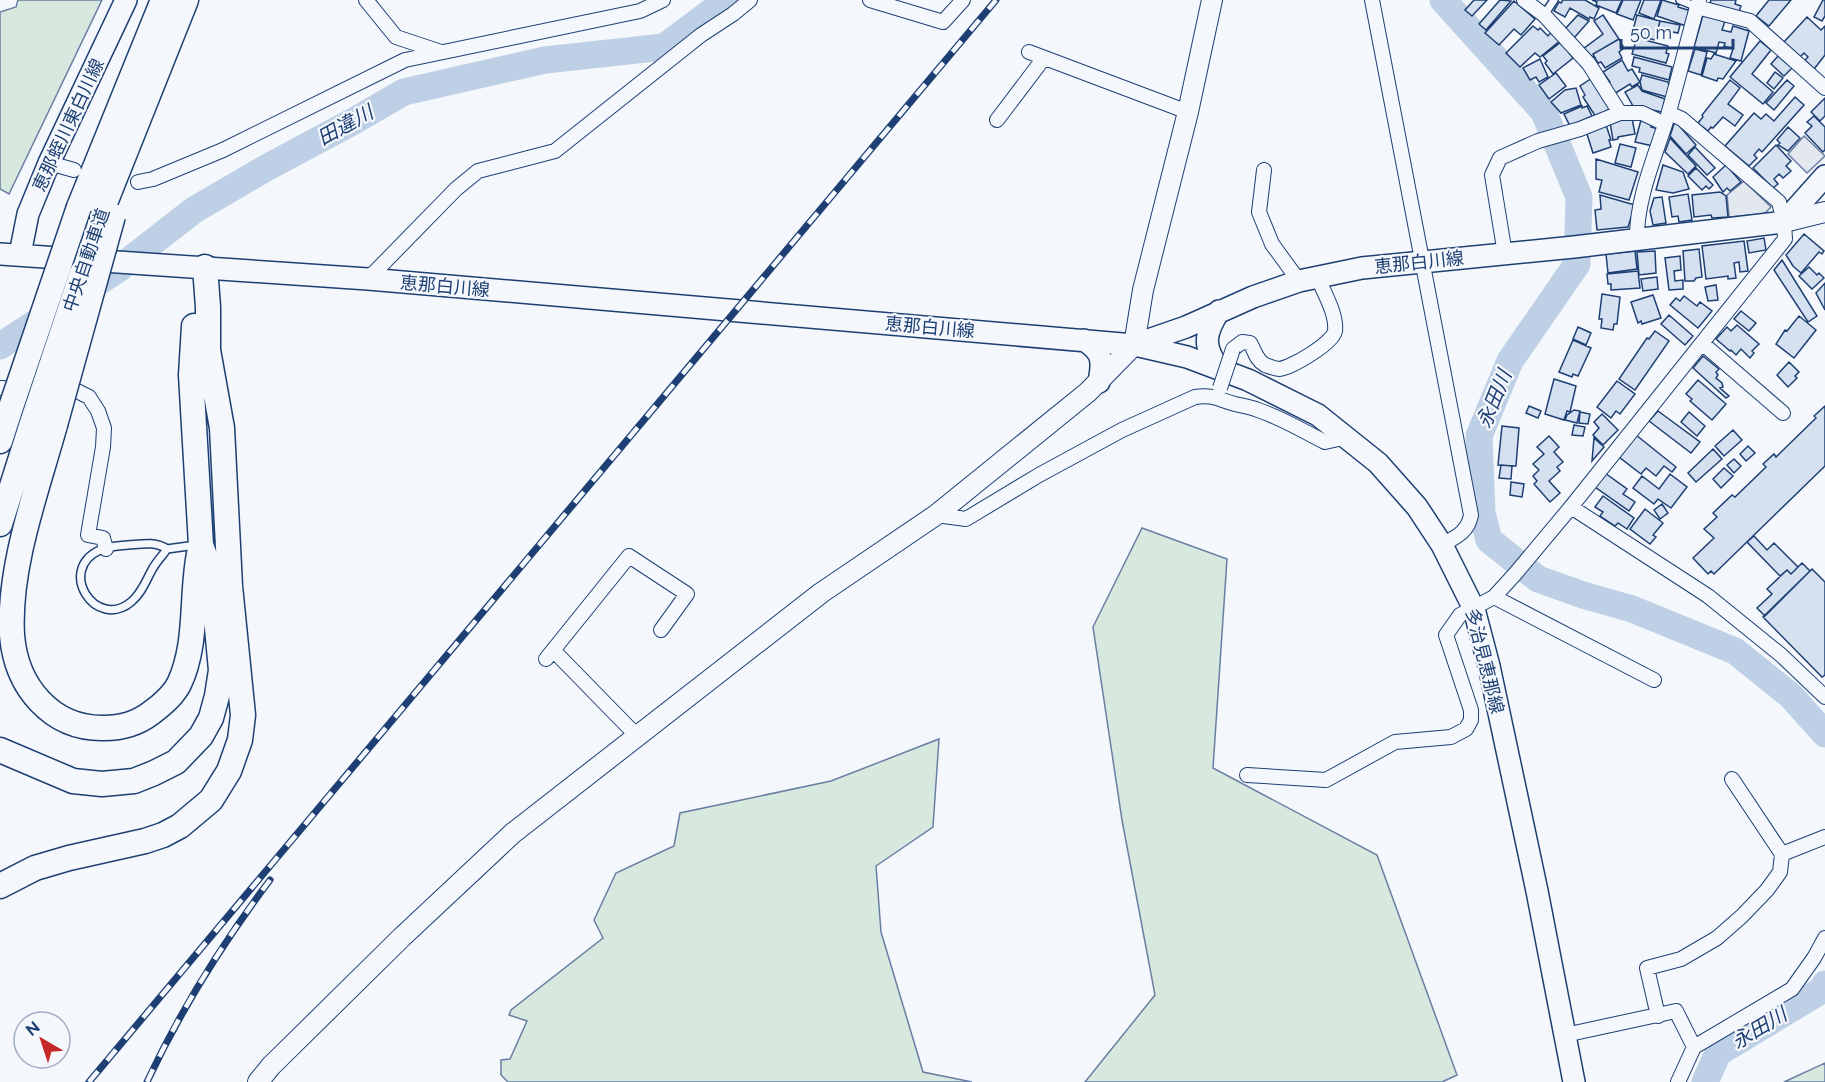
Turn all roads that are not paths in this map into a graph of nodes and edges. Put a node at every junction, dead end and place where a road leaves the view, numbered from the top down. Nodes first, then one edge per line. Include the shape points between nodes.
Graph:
1 (126, 0) edge
2 (163, 0) edge
3 (186, 0) edge
4 (366, 0) edge
5 (663, 0) edge
6 (750, 0) edge
7 (870, 0) edge
8 (963, 0) edge
9 (1212, 0) edge
10 (1372, 0) edge
11 (1524, 0) edge
12 (1554, 0) edge
13 (1680, 0) edge
14 (1698, 3) edge
15 (643, 5) edge
16 (1544, 15) junction
17 (443, 52) junction
18 (1029, 52) dead end
19 (1044, 58) junction
20 (1825, 88) edge
21 (1188, 112) junction
22 (1620, 113) junction
23 (1667, 118) junction
24 (998, 120) dead end
25 (49, 163) junction
26 (74, 170) dead end
27 (1264, 170) dead end
28 (1825, 176) edge
29 (138, 182) dead end
30 (98, 212) junction
31 (1825, 212) edge
32 (1784, 222) junction
33 (1638, 240) junction
34 (10, 254) edge
35 (1505, 254) junction
36 (1423, 262) junction
37 (205, 267) junction
38 (368, 279) junction
39 (1308, 280) junction
40 (1219, 312) junction
41 (1084, 340) junction
42 (1702, 343) junction
43 (1134, 345) junction
44 (1099, 382) junction
45 (1219, 385) junction
46 (0, 388) edge
47 (1783, 413) dead end
48 (44, 423) junction
49 (0, 441) edge
50 (1571, 507) junction
51 (936, 515) junction
52 (0, 524) edge
53 (201, 545) junction
54 (1442, 545) junction
55 (106, 549) junction
56 (167, 549) junction
57 (1494, 597) junction
58 (1474, 609) junction
59 (661, 630) dead end
60 (1654, 680) dead end
61 (240, 691) junction
62 (1825, 697) edge
63 (637, 736) junction
64 (0, 750) edge
65 (0, 767) edge
66 (1247, 775) dead end
67 (1732, 779) dead end
68 (1825, 837) edge
69 (1782, 854) junction
70 (0, 886) edge
71 (1825, 938) edge
72 (1658, 1016) junction
73 (1565, 1035) junction
74 (1694, 1047) junction
75 (258, 1082) edge
76 (1574, 1082) edge
77 (1678, 1082) edge

1 - 25 main road, 恵那蛭川東白川線
2 - 30 highway, 中央自動車道
3 - 30 highway
4 - 17 street via 396,37
5 - 15 street
6 - 38 street via 555,151 478,171
7 - 8 street via 943,22
9 - 21 street
10 - 36 street
11 - 16 street
12 - 16 lane
13 - 14 lane
14 - 20 street via 1750,21
14 - 23 street
15 - 17 street
16 - 22 street via 1589,64
17 - 29 street via 405,60 223,150
18 - 19 street
19 - 21 street
19 - 24 street
21 - 43 street via 1143,290
22 - 23 street
22 - 35 street via 1500,158 1492,175
23 - 32 street via 1682,119 1779,202
23 - 33 street via 1641,201
25 - 26 street
25 - 34 main road, 恵那蛭川東白川線
27 - 39 street via 1259,212 1272,244
28 - 32 main road
30 - 48 highway, bridge
30 - 49 highway, 中央自動車道, bridge
31 - 32 street
32 - 33 main road, 恵那白川線
32 - 42 street via 1785,239
33 - 35 main road, 恵那白川線
34 - 37 main road, 恵那白川線
35 - 36 main road, 恵那白川線
36 - 39 main road, 恵那白川線 via 1362,267
36 - 54 street via 1471,515 1462,532
37 - 38 main road, 恵那白川線
37 - 53 highway via 195,307 190,375
37 - 61 highway via 208,350 222,428
38 - 41 main road, 恵那白川線
39 - 40 main road, 恵那白川線
39 - 45 street, bridge via 1335,326 1335,334 1307,357 1279,369 1257,359 1250,343 1242,342 1233,349
40 - 43 main road, 恵那白川線
40 - 45 main road via 1211,324 1207,344
41 - 43 main road, 恵那白川線
41 - 44 main road via 1100,354 1103,364
42 - 47 street
42 - 50 street
43 - 44 street
43 - 45 main road, 多治見恵那線 via 1187,357
44 - 51 street
45 - 51 street via 1206,395 1122,430 966,519
45 - 54 main road, 多治見恵那線 via 1278,393 1308,409 1378,463 1417,507
46 - 55 street via 75,390 89,397 99,411 104,428 103,447 88,535 103,538
48 - 52 highway
48 - 53 highway via 14,586 12,635 26,683 51,712 71,724 111,728 147,717 166,701 179,684 188,656
50 - 57 street
50 - 62 street via 1708,596 1781,655
51 - 63 street via 821,593
53 - 56 lane
53 - 64 highway via 212,574 221,670 211,717 190,749 154,774 134,781 102,784 73,781
54 - 58 main road, 多治見恵那線
55 - 56 lane via 150,543
55 - 56 lane via 88,560 81,583 91,602 113,610 134,600
57 - 58 street
57 - 60 street
58 - 66 street via 1460,615 1446,635 1471,710 1467,729 1451,736 1395,742 1326,780
58 - 73 main road, 多治見恵那線
59 - 63 street via 687,594 629,556 549,655
61 - 65 highway via 206,756 165,785 139,796 118,799 65,793
61 - 70 highway via 240,740 229,771 211,800 180,826 145,841 35,868
63 - 75 street via 513,833 402,937
67 - 69 street
68 - 69 street
69 - 72 street via 1780,872 1767,890 1717,938 1681,959 1647,968
71 - 74 street via 1792,989
72 - 73 street
72 - 74 street via 1676,1011
73 - 76 main road, 多治見恵那線
74 - 77 street

